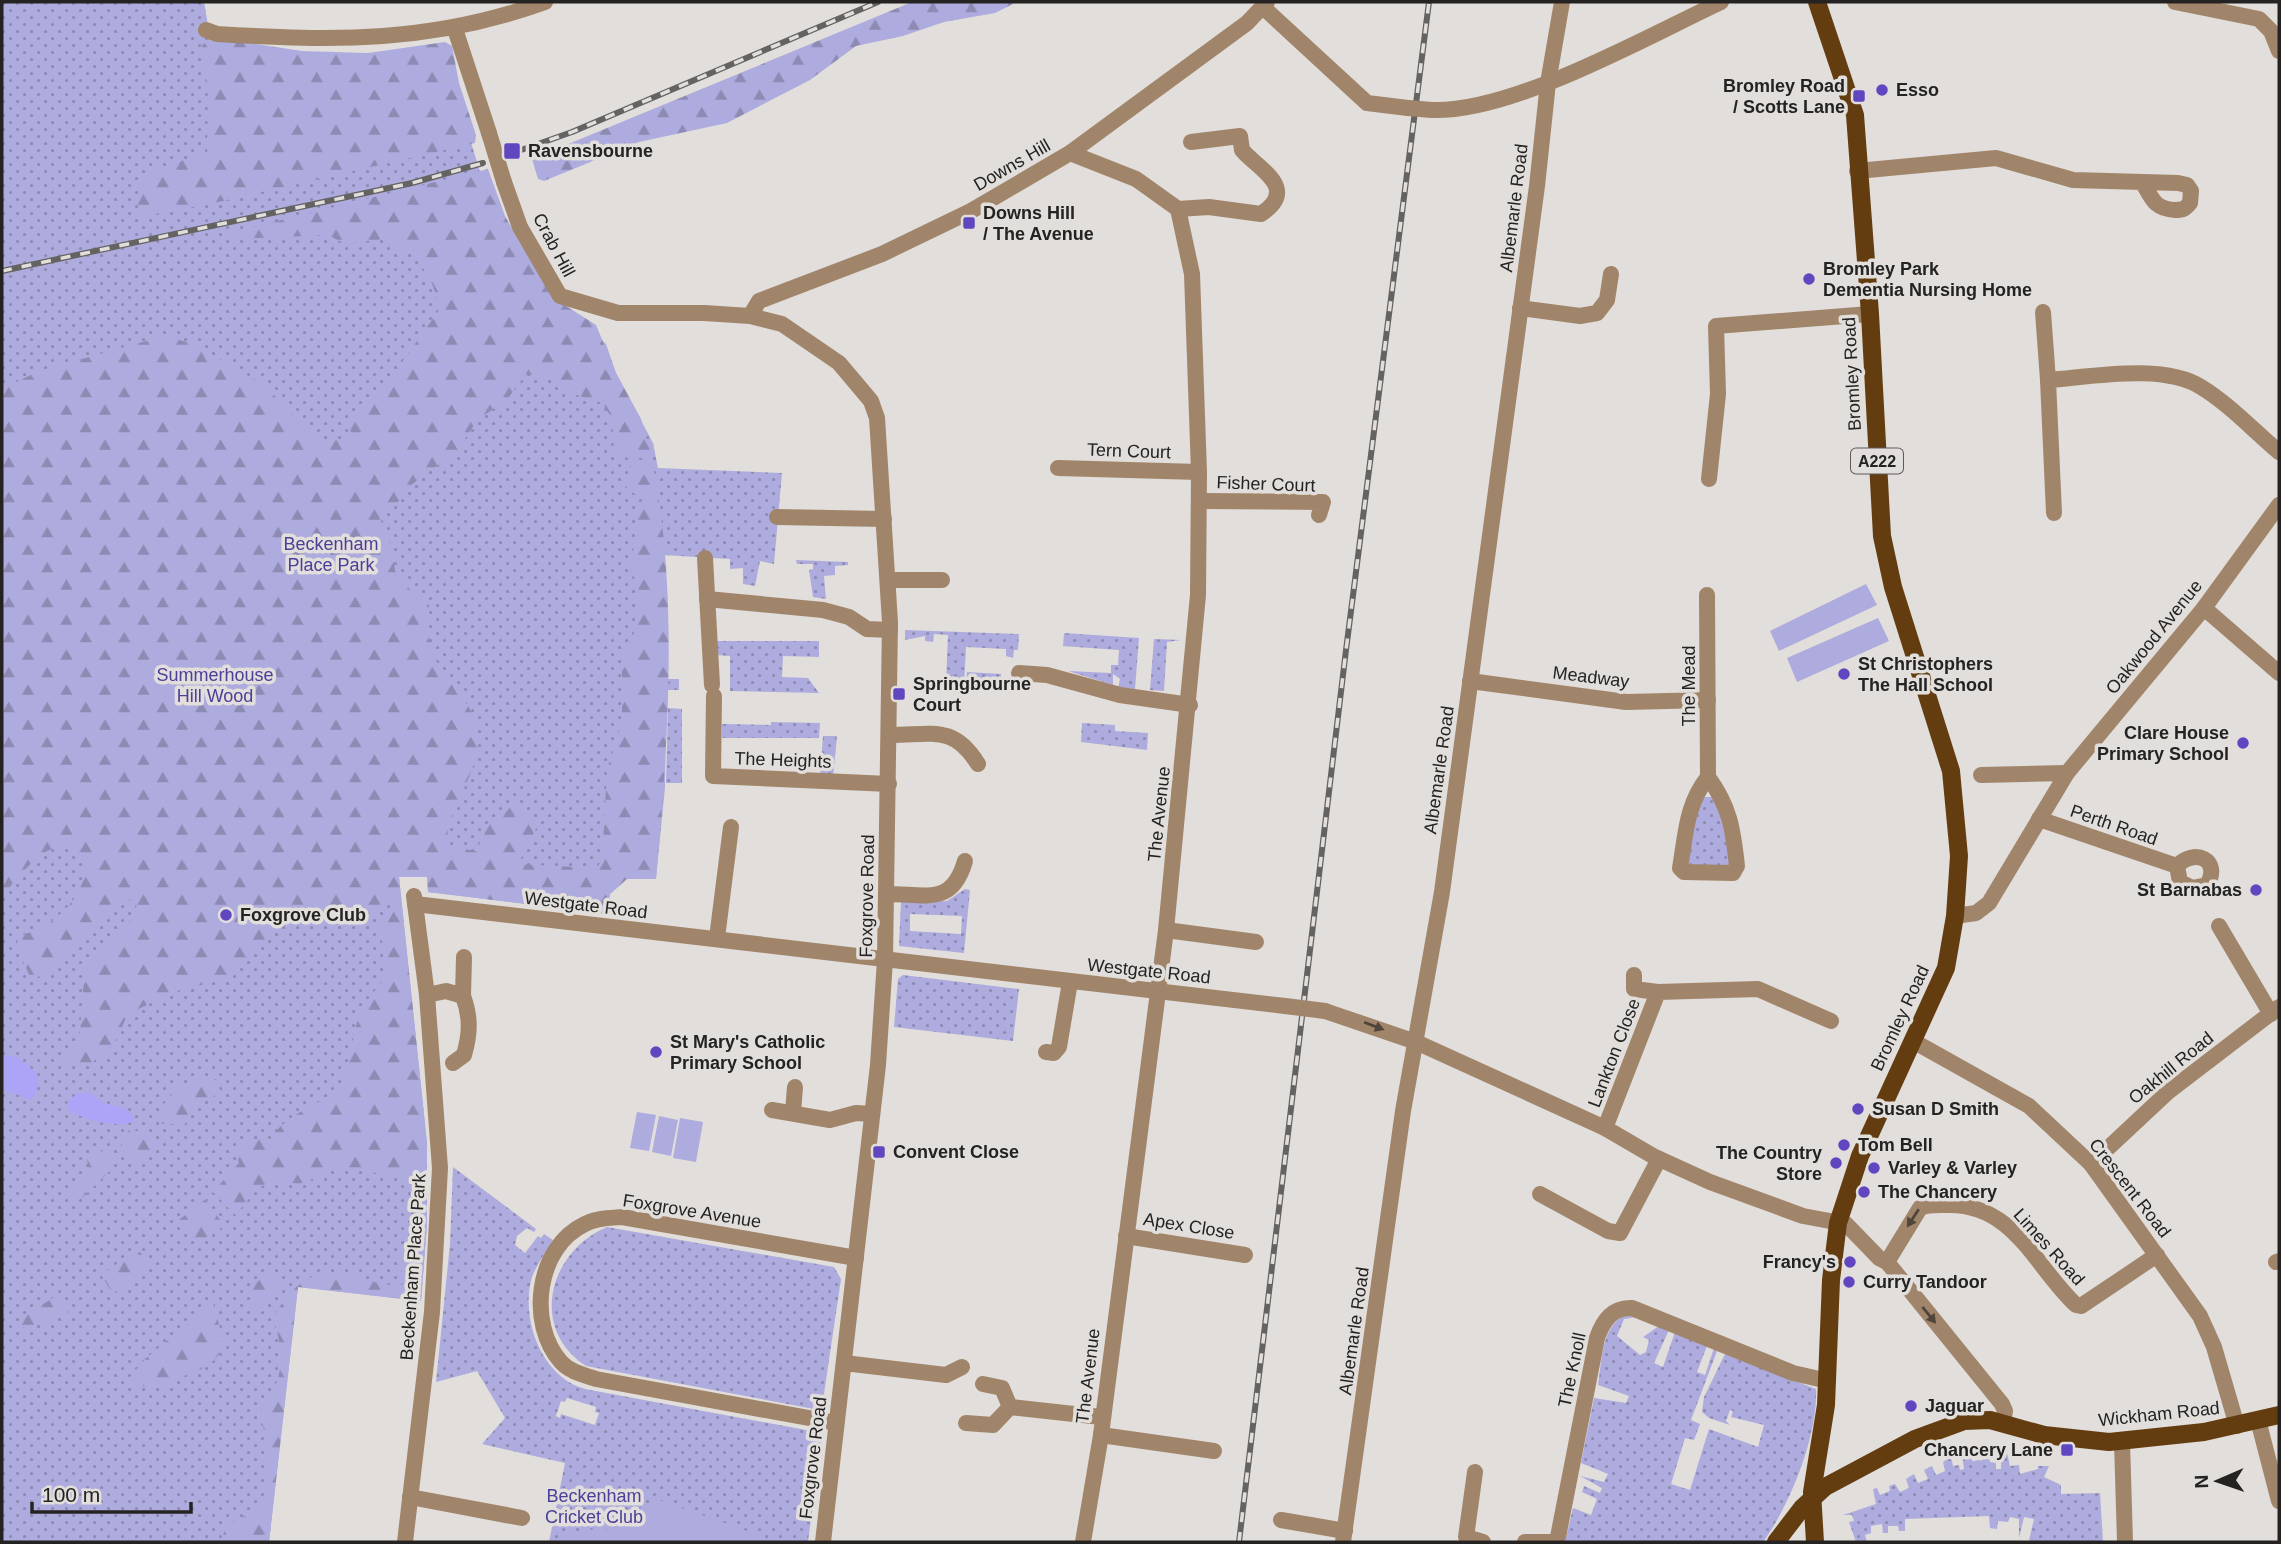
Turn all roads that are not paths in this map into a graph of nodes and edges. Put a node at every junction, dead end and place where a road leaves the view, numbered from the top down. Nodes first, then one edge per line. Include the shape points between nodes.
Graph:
1 (545, 2) edge
2 (1562, 2) edge
3 (1721, 2) edge
4 (1817, 2) edge
5 (2175, 2) edge
6 (1266, 5) edge
7 (455, 29) junction
8 (206, 30) dead end
9 (2279, 51) edge
10 (1548, 83) junction
11 (1191, 142) dead end
12 (1070, 153) junction
13 (1857, 171) junction
14 (2143, 183) dead end
15 (1178, 209) junction
16 (1611, 274) dead end
17 (1520, 308) junction
18 (2043, 312) dead end
19 (1870, 314) junction
20 (750, 316) junction
21 (2048, 380) junction
22 (2279, 452) edge
23 (1058, 468) dead end
24 (1199, 472) junction
25 (1709, 479) dead end
26 (1199, 502) junction
27 (2279, 505) edge
28 (2054, 513) dead end
29 (1319, 515) dead end
30 (776, 517) dead end
31 (884, 519) junction
32 (705, 558) dead end
33 (888, 580) junction
34 (942, 580) dead end
35 (1707, 596) dead end
36 (707, 599) junction
37 (2204, 608) junction
38 (890, 630) junction
39 (1019, 673) dead end
40 (2279, 673) edge
41 (1471, 681) junction
42 (1708, 701) junction
43 (1190, 705) junction
44 (890, 735) junction
45 (978, 764) dead end
46 (2067, 773) junction
47 (1981, 775) dead end
48 (1708, 777) junction
49 (889, 783) junction
50 (2039, 819) junction
51 (731, 827) dead end
52 (965, 861) dead end
53 (2177, 866) dead end
54 (887, 894) junction
55 (414, 900) joint
56 (1955, 916) junction
57 (2219, 926) dead end
58 (1166, 930) junction
59 (717, 938) junction
60 (1256, 942) dead end
61 (464, 957) dead end
62 (885, 960) junction
63 (1634, 975) dead end
64 (1070, 982) junction
65 (1157, 992) junction
66 (1658, 992) junction
67 (427, 995) junction
68 (463, 996) junction
69 (2275, 1010) edge
70 (1831, 1021) dead end
71 (1913, 1041) junction
72 (1416, 1042) junction
73 (1046, 1052) dead end
74 (453, 1063) dead end
75 (795, 1087) dead end
76 (772, 1111) dead end
77 (793, 1112) junction
78 (872, 1114) junction
79 (1605, 1128) junction
80 (1659, 1159) junction
81 (2091, 1164) junction
82 (1540, 1194) dead end
83 (1838, 1223) junction
84 (1126, 1236) junction
85 (1245, 1255) dead end
86 (2157, 1255) junction
87 (856, 1258) junction
88 (1887, 1262) junction
89 (844, 1363) junction
90 (962, 1367) dead end
91 (1828, 1381) junction
92 (983, 1384) dead end
93 (1010, 1408) junction
94 (2279, 1415) edge
95 (1101, 1417) junction
96 (2258, 1420) junction
97 (2003, 1422) junction
98 (836, 1423) junction
99 (966, 1423) dead end
100 (2237, 1426) junction
101 (1101, 1435) junction
102 (2122, 1442) junction
103 (1214, 1451) dead end
104 (1475, 1472) dead end
105 (410, 1497) junction
106 (1811, 1498) junction
107 (2276, 1504) edge
108 (522, 1518) dead end
109 (1281, 1520) dead end
110 (1344, 1537) edge
111 (405, 1542) edge
112 (822, 1542) edge
113 (1083, 1542) edge
114 (1483, 1542) edge
115 (1525, 1542) edge
116 (1556, 1542) edge
117 (1776, 1542) edge
118 (1815, 1542) edge
119 (2124, 1542) edge

1 - 7 street
2 - 10 street, Albemarle Road
3 - 10 street
4 - 13 main road, Bromley Road / A222 via 1856,115
5 - 9 street via 2259,19 2271,31
6 - 10 street, bridge via 1367,103 1455,111
6 - 12 street, Downs Hill
7 - 8 street via 325,40
7 - 20 street, Crab Hill, bridge via 520,227 560,296 618,313
10 - 17 street, Albemarle Road
11 - 15 street via 1240,136 1242,150 1270,174 1276,192 1273,204 1261,214 1209,207
12 - 15 street via 1136,179
12 - 20 street, Downs Hill via 922,235 759,301
13 - 14 street via 1996,158 2073,180
13 - 19 main road, Bromley Road / A222
15 - 24 street, The Avenue via 1192,274
16 - 17 street via 1607,300 1597,313 1580,316
17 - 41 street, Albemarle Road
18 - 21 street
19 - 25 street via 1716,326 1718,394
19 - 56 main road, Bromley Road / A222 via 1882,536 1893,587 1953,780 1959,838
20 - 31 street, Foxgrove Road via 782,324 822,349 871,401 880,438
21 - 22 street via 2150,374 2183,379 2200,386
21 - 28 street
23 - 24 street, Tern Court
24 - 26 street, The Avenue
26 - 29 street, Fisher Court via 1323,502
26 - 43 street, The Avenue via 1199,595
27 - 37 street, Oakwood Avenue
30 - 31 street
31 - 33 street, Foxgrove Road
32 - 36 street, The Heights
33 - 34 street
33 - 38 street, Foxgrove Road
35 - 42 street, The Mead
36 - 38 street via 823,610 849,617 867,629
36 - 49 street, The Heights via 713,776
37 - 40 street
37 - 46 street, Oakwood Avenue
38 - 44 street, Foxgrove Road
39 - 43 street
41 - 42 street, Meadway via 1626,702
41 - 72 street, Albemarle Road
42 - 48 street, The Mead
43 - 58 street, The Avenue
44 - 45 street via 951,735 968,748
44 - 49 street, Foxgrove Road
46 - 47 street
46 - 50 street, Oakwood Avenue
48 - 48 street via 1728,810 1737,866 1733,873 1684,872 1681,868 1690,807
49 - 54 street, Foxgrove Road
50 - 53 street, Perth Road
50 - 56 street, Oakwood Avenue via 1985,907
51 - 59 street
52 - 54 street via 960,879 943,894
54 - 62 street, Foxgrove Road
55 - 59 street, Westgate Road
55 - 67 street, Beckenham Place Park
56 - 71 main road, Bromley Road / A222 via 1946,968
57 - 69 street
58 - 60 street
58 - 65 street, The Avenue
59 - 62 street, Westgate Road
61 - 68 street
62 - 64 street, Westgate Road
62 - 78 street, Foxgrove Road
63 - 66 street, Lankton Close via 1634,989
64 - 65 street, Westgate Road
64 - 73 street via 1059,1047 1054,1053
65 -> 72 street, Westgate Road, bridge via 1325,1010
65 - 84 street, The Avenue
66 - 70 street, Lankton Close via 1758,989
66 - 79 street, Lankton Close
67 - 68 street via 446,991
67 - 105 street, Beckenham Place Park via 440,1168 439,1229
68 - 74 street via 470,1035 464,1055
69 - 81 street, Oakhill Road via 2168,1092
71 - 81 street, Crescent Road via 2029,1106
71 - 83 main road, Bromley Road / A222 via 1860,1156
72 - 79 street, Westgate Road
72 - 110 street, Albemarle Road
75 - 77 street
76 - 77 street
77 - 78 street via 830,1120
78 - 87 street, Foxgrove Road
79 - 80 street, Westgate Road
80 - 82 street via 1620,1233
80 - 83 street, Westgate Road via 1803,1216
81 - 86 street, Crescent Road
83 - 88 street via 1846,1224
83 - 91 main road, Bromley Road / A222
84 - 85 street, Apex Close
84 - 95 street, The Avenue
86 -> 88 street, Limes Road via 2081,1306 2008,1227 1958,1204 1920,1208
86 - 100 street, Crescent Road via 2207,1330
87 - 89 street, Foxgrove Road
87 - 98 street, Foxgrove Avenue via 622,1217 596,1219 569,1236 551,1258 541,1290 541,1314 549,1341 562,1363 576,1372
88 -> 97 street via 2002,1404
89 - 90 street via 946,1375
89 - 98 street, Foxgrove Road
91 - 106 main road, Bromley Road / A222
91 - 116 street, The Knoll via 1793,1373 1632,1308 1617,1310 1605,1321 1597,1339
92 - 93 street via 999,1385
93 - 95 street
93 - 99 street via 993,1425
94 - 96 main road, Wickham Road
95 - 101 street, The Avenue
96 - 100 main road, Wickham Road
96 - 107 street
97 - 102 main road, Wickham Road via 2055,1437
97 - 106 main road, Wickham Road via 1972,1420 1934,1430 1855,1469
98 - 112 street, Foxgrove Road
100 - 102 main road, Wickham Road
101 - 103 street
101 - 113 street, The Avenue
102 - 119 street
104 - 114 street via 1466,1537
105 - 108 street
105 - 111 street, Beckenham Place Park
106 - 117 main road
106 - 118 main road, A222
109 - 110 street
115 - 116 street

